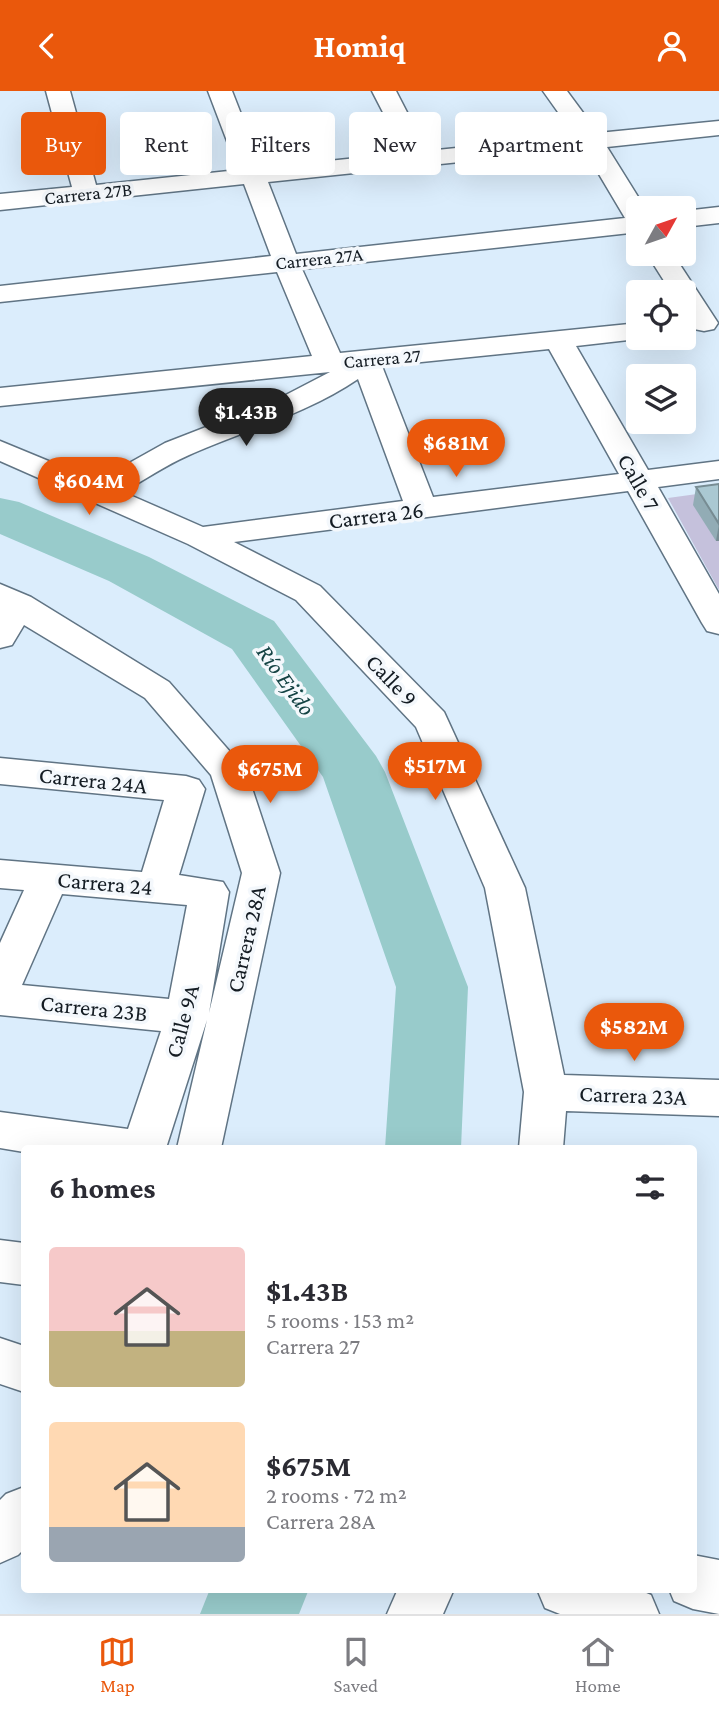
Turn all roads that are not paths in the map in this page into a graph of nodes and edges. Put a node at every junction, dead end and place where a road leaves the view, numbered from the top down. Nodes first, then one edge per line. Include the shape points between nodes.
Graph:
1 (58, 91) edge
2 (220, 91) edge
3 (384, 91) edge
4 (555, 91) edge
5 (395, 112) edge
6 (571, 112) edge
7 (719, 128) edge
8 (607, 140) edge
9 (349, 166) edge
10 (607, 166) edge
11 (252, 177) junction
12 (86, 194) junction
13 (626, 199) edge
14 (0, 202) edge
15 (719, 215) edge
16 (696, 218) edge
17 (626, 223) edge
18 (286, 262) junction
19 (667, 266) edge
20 (0, 294) edge
21 (703, 323) edge
22 (626, 333) edge
23 (559, 341) junction
24 (365, 360) junction
25 (329, 362) junction
26 (0, 397) edge
27 (0, 450) edge
28 (719, 470) edge
29 (638, 480) junction
30 (98, 493) junction
31 (422, 510) junction
32 (199, 537) junction
33 (6, 612) edge
34 (719, 624) edge
35 (0, 771) edge
36 (0, 874) edge
37 (48, 878) junction
38 (156, 888) junction
39 (209, 892) joint
40 (0, 988) edge
41 (0, 999) edge
42 (187, 1017) junction
43 (546, 1092) junction
44 (719, 1098) edge
45 (0, 1130) edge
46 (108, 1145) edge
47 (145, 1145) edge
48 (200, 1145) edge
49 (541, 1145) edge
50 (0, 1261) edge
51 (21, 1264) edge
52 (0, 1361) edge
53 (21, 1368) edge
54 (21, 1515) edge
55 (0, 1537) edge
56 (697, 1583) edge
57 (719, 1587) edge
58 (425, 1593) edge
59 (575, 1593) edge
60 (414, 1614) edge
61 (632, 1614) edge

1 - 12 street
2 - 11 street
3 - 5 street
4 - 6 street
7 - 8 street, Carrera 27B
9 - 11 street, Carrera 27B
10 - 13 street
11 - 12 street, Carrera 27B
11 - 18 street
12 - 14 street, Carrera 27B
15 - 16 street
17 - 18 street, Carrera 27A
18 - 20 street, Carrera 27A
18 - 25 street
19 - 21 street
22 - 23 street, Carrera 27
23 - 24 street, Carrera 27
23 - 29 street, Calle 7
24 - 25 street, Carrera 27
24 - 30 street via 328,386 176,449
24 - 31 street
25 - 26 street, Carrera 27
27 - 30 street, Calle 9
28 - 29 street, Carrera 26
29 - 31 street, Carrera 26
29 - 34 street, Calle 7
30 - 32 street, Calle 9
31 - 32 street, Carrera 26
32 - 43 street, Calle 9 via 308,593 431,721 505,888
33 - 48 street, Carrera 28A via 157,690 228,769 261,873
35 - 38 street, Carrera 24A via 186,789
36 - 37 street, Carrera 24
37 - 38 street, Carrera 24
37 - 40 street
38 - 39 street, Carrera 24
39 - 42 street, Calle 9A
41 - 42 street, Carrera 23B
42 - 47 street, Calle 9A
43 - 44 street, Carrera 23A
43 - 49 street, Calle 9
45 - 46 street
50 - 51 street
52 - 53 street
54 - 55 street
56 - 57 street
58 - 60 street
59 - 61 street

